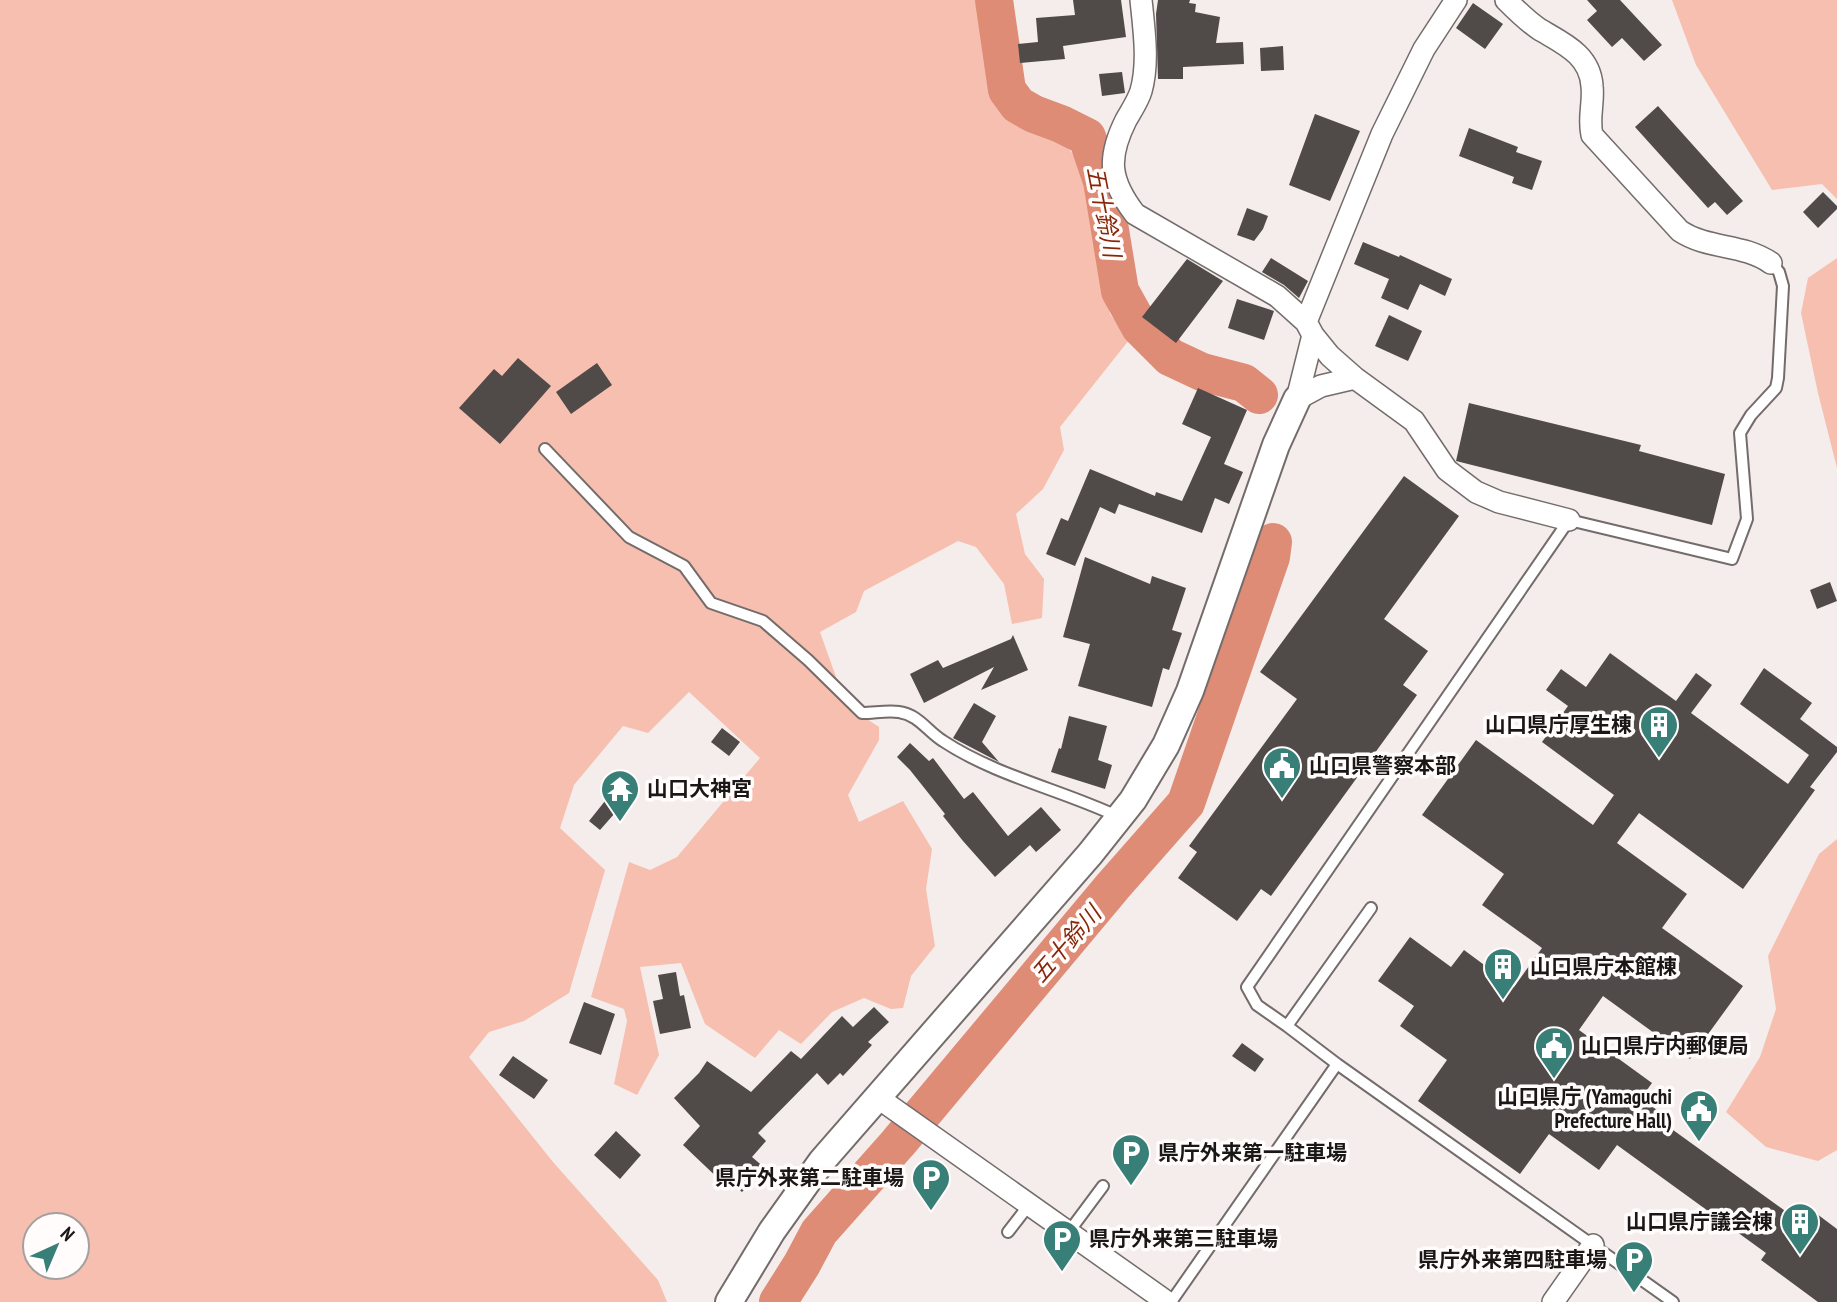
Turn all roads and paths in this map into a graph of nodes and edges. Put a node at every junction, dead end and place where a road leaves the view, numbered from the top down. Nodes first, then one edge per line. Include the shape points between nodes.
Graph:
1 (1141, 0) edge
2 (1456, 0) edge
3 (1506, 0) edge
4 (1771, 263) joint
5 (1310, 328) junction
6 (1354, 378) junction
7 (1297, 399) junction
8 (545, 449) dead end
9 (1569, 520) junction
10 (1119, 817) junction
11 (1371, 908) dead end
12 (1287, 1026) junction
13 (1337, 1064) junction
14 (877, 1097) junction
15 (1102, 1186) dead end
16 (1030, 1205) junction
17 (1008, 1232) dead end
18 (1068, 1233) junction
19 (1592, 1245) junction
20 (729, 1302) edge
21 (1169, 1302) edge
22 (1553, 1302) edge
23 (1673, 1302) edge

1 - 5 street via 1145,64 1140,92 1114,149 1114,174 1122,197 1135,214 1277,296
2 - 5 street via 1424,49 1382,134
3 - 4 street via 1536,27 1574,49 1592,85 1592,135 1680,231 1694,240 1758,254
4 - 9 lane via 1783,286 1778,378 1776,388 1740,433 1747,519 1732,559
5 - 6 street
5 - 7 street
6 - 7 street via 1321,386
6 - 9 street via 1414,421 1447,470 1476,492
7 - 10 street via 1276,445 1190,691 1166,745
8 - 10 lane via 629,537 684,566 711,603 763,621 862,713 900,712 919,719 940,740 980,762
9 - 12 lane via 1247,987 1257,1005
10 - 14 street
11 - 12 lane
12 - 13 lane
13 - 19 lane
13 - 21 lane
14 - 16 street
14 - 20 street via 822,1161
15 - 18 lane
16 - 17 lane
16 - 18 street
18 - 21 street
19 - 22 street
19 - 23 lane

